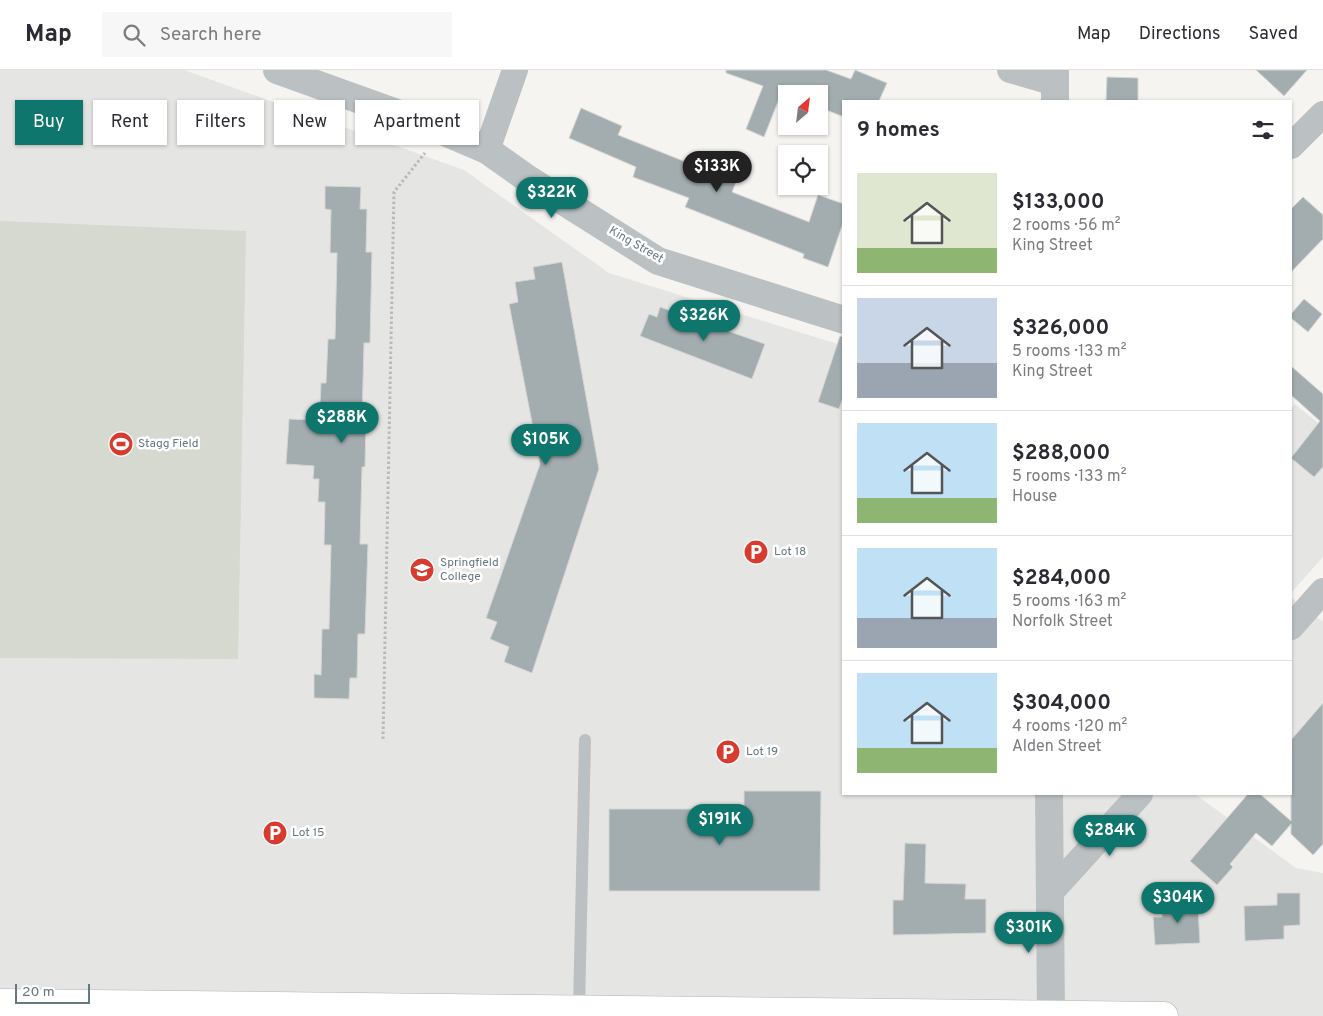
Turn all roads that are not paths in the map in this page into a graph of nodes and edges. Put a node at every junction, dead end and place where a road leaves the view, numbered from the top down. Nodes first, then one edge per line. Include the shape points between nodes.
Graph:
1 (277, 70) edge
2 (515, 70) edge
3 (1010, 70) edge
4 (1055, 85) edge
5 (1323, 114) edge
6 (1292, 145) edge
7 (487, 150) junction
8 (842, 319) edge
9 (1323, 591) edge
10 (1292, 626) edge
11 (584, 740) dead end
12 (1049, 795) edge
13 (1139, 795) edge
14 (1050, 893) junction
15 (0, 1003) edge
16 (579, 1008) junction
17 (43, 1009) edge
18 (1050, 1014) junction
19 (1164, 1016) edge

1 - 7 street, King Street via 442,130
2 - 7 street
3 - 4 street
5 - 6 street
7 - 8 street, King Street via 658,261
9 - 10 street
11 - 16 lane
12 - 14 street
13 - 14 street
14 - 18 street
15 - 17 main road
16 - 17 main road
16 - 18 main road
18 - 19 main road

